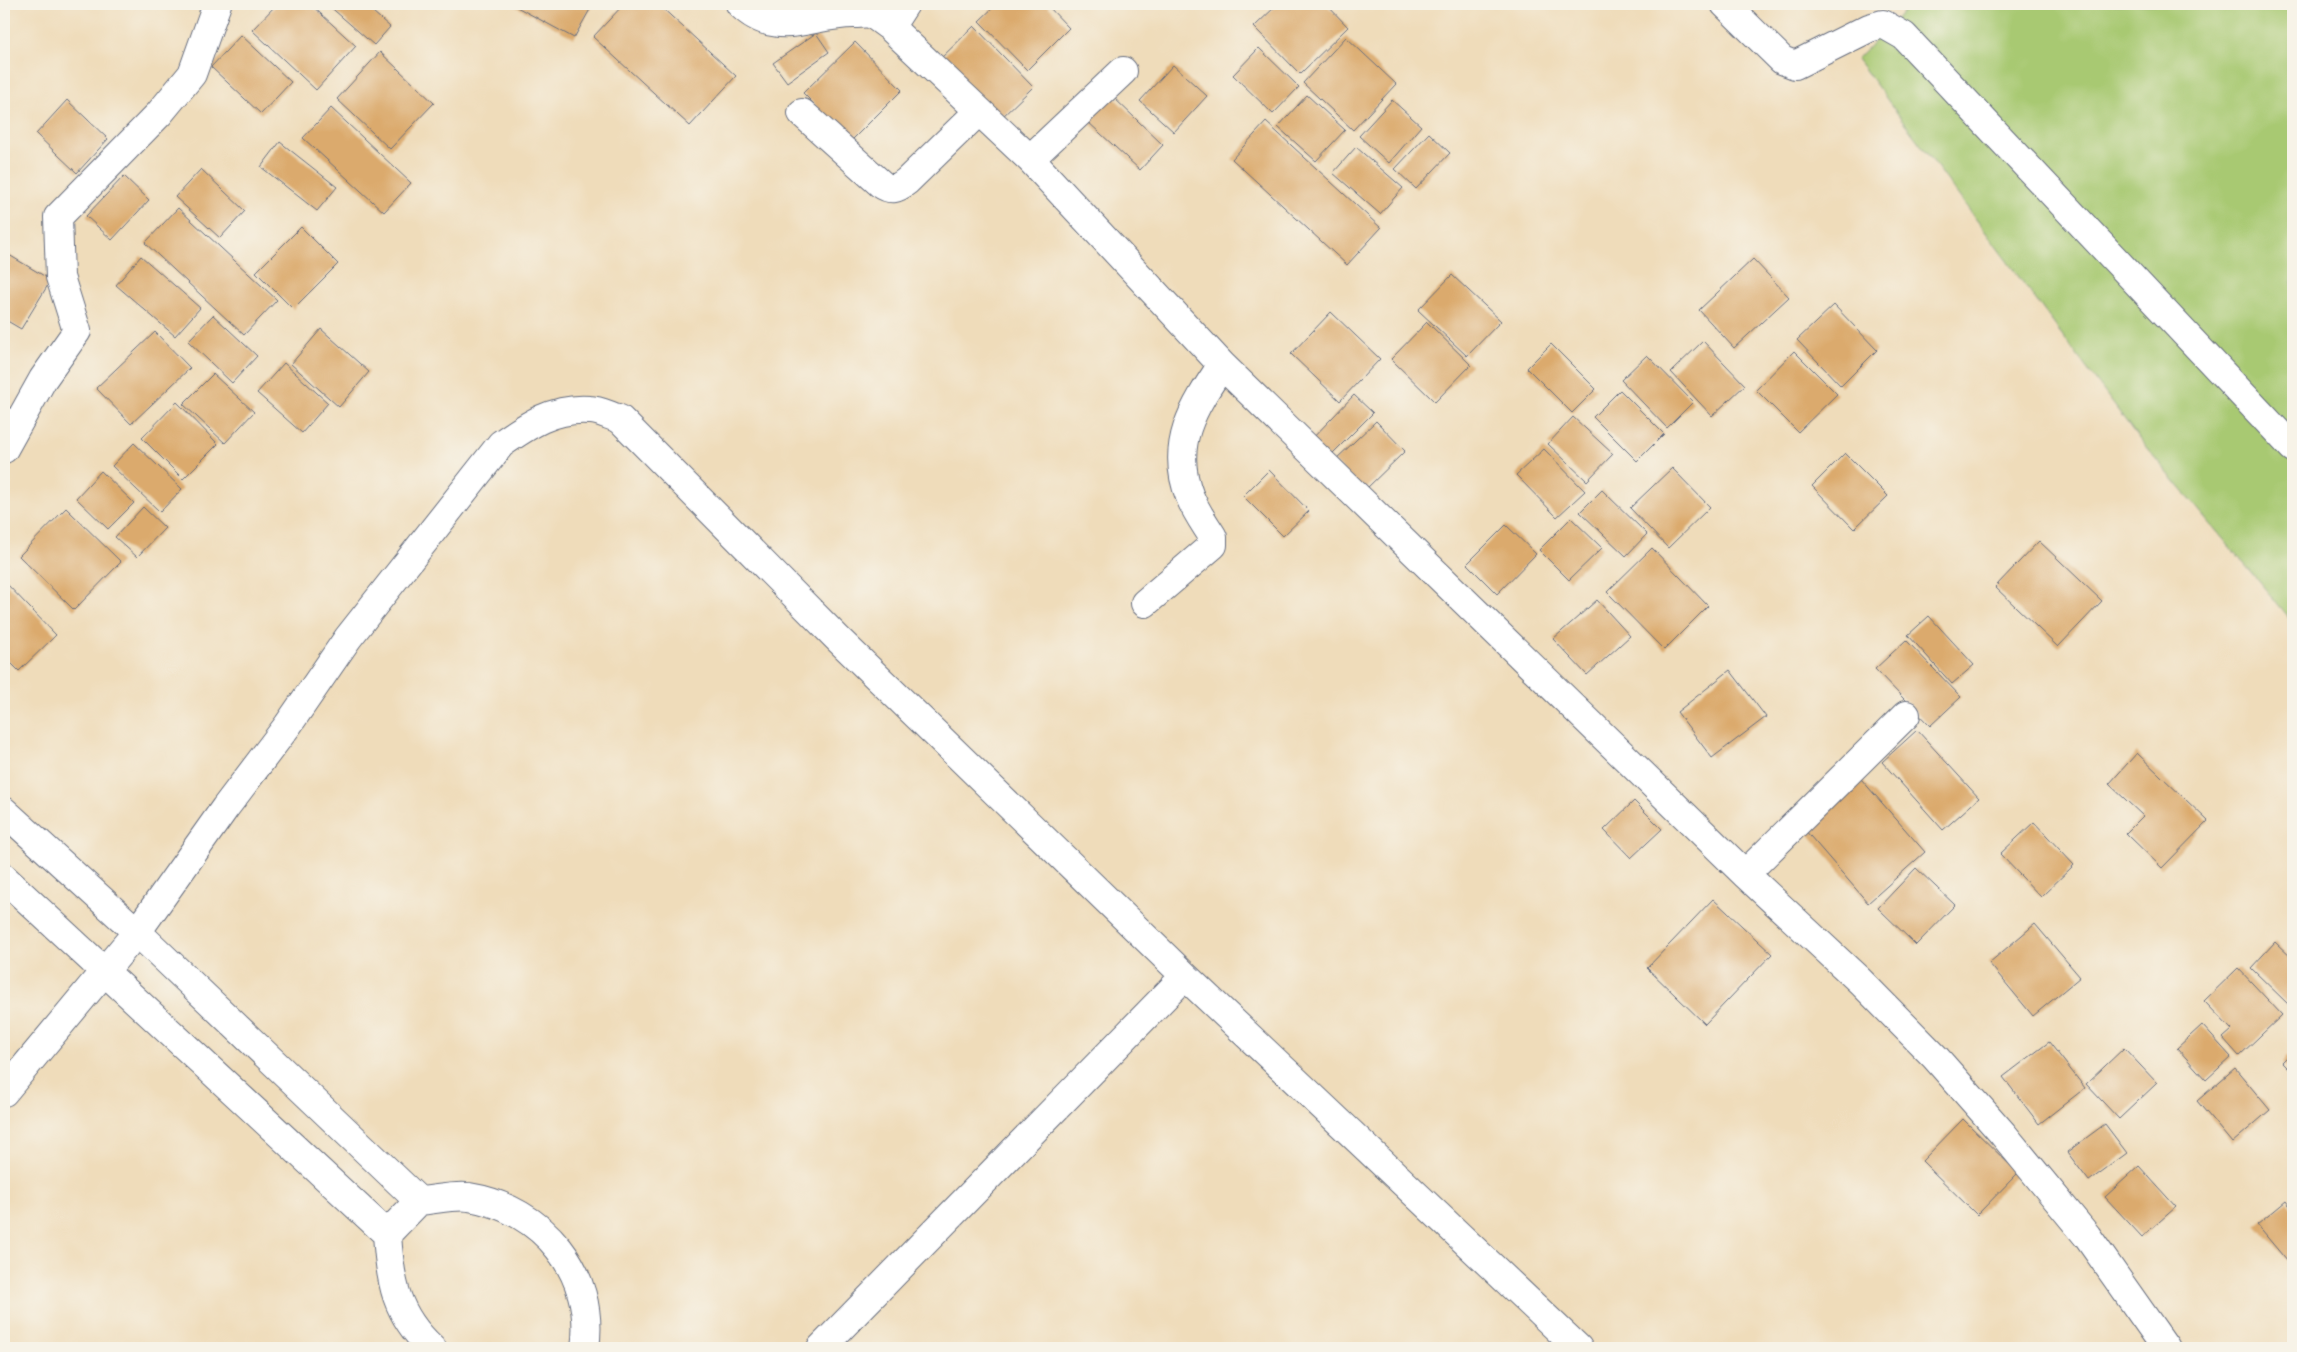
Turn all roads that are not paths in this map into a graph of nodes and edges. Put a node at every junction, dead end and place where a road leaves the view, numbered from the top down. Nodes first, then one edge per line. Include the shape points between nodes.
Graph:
1 (217, 4) edge
2 (740, 4) edge
3 (904, 4) edge
4 (1725, 4) edge
5 (890, 26) junction
6 (1123, 71) dead end
7 (979, 111) junction
8 (802, 113) dead end
9 (1030, 159) junction
10 (1222, 365) junction
11 (6, 441) edge
12 (2293, 448) edge
13 (1145, 603) dead end
14 (1906, 715) dead end
15 (4, 811) edge
16 (1744, 874) junction
17 (4, 878) edge
18 (137, 932) junction
19 (104, 970) junction
20 (1185, 976) junction
21 (4, 1092) edge
22 (419, 1201) junction
23 (387, 1234) junction
24 (432, 1348) edge
25 (585, 1348) edge
26 (821, 1348) edge
27 (1578, 1348) edge
28 (2166, 1348) edge

1 - 11 street via 192,74 160,114 58,217 60,277 77,331 43,379
2 - 5 street via 762,21 775,23 870,14
3 - 5 street
4 - 12 street via 1782,60 1795,64 1883,24 1904,36
5 - 7 street
6 - 9 street
7 - 8 street via 907,181 894,189 881,184
7 - 9 street
9 - 10 street
10 - 13 street via 1198,400 1185,431 1181,452 1190,497 1213,537 1213,545
10 - 16 street
14 - 16 street
15 - 18 street
16 - 28 street via 1860,981 1935,1057 2004,1134 2087,1236
17 - 19 street
18 - 19 street
18 - 20 street via 348,638 501,444 531,422 555,412 590,410 620,419 838,639
18 - 22 street
19 - 21 street
19 - 23 street
20 - 26 street
20 - 27 street
22 - 23 street
22 - 25 street via 468,1197 486,1202 514,1210 552,1239 578,1280 588,1326
23 - 24 street via 389,1270 399,1305 418,1335

